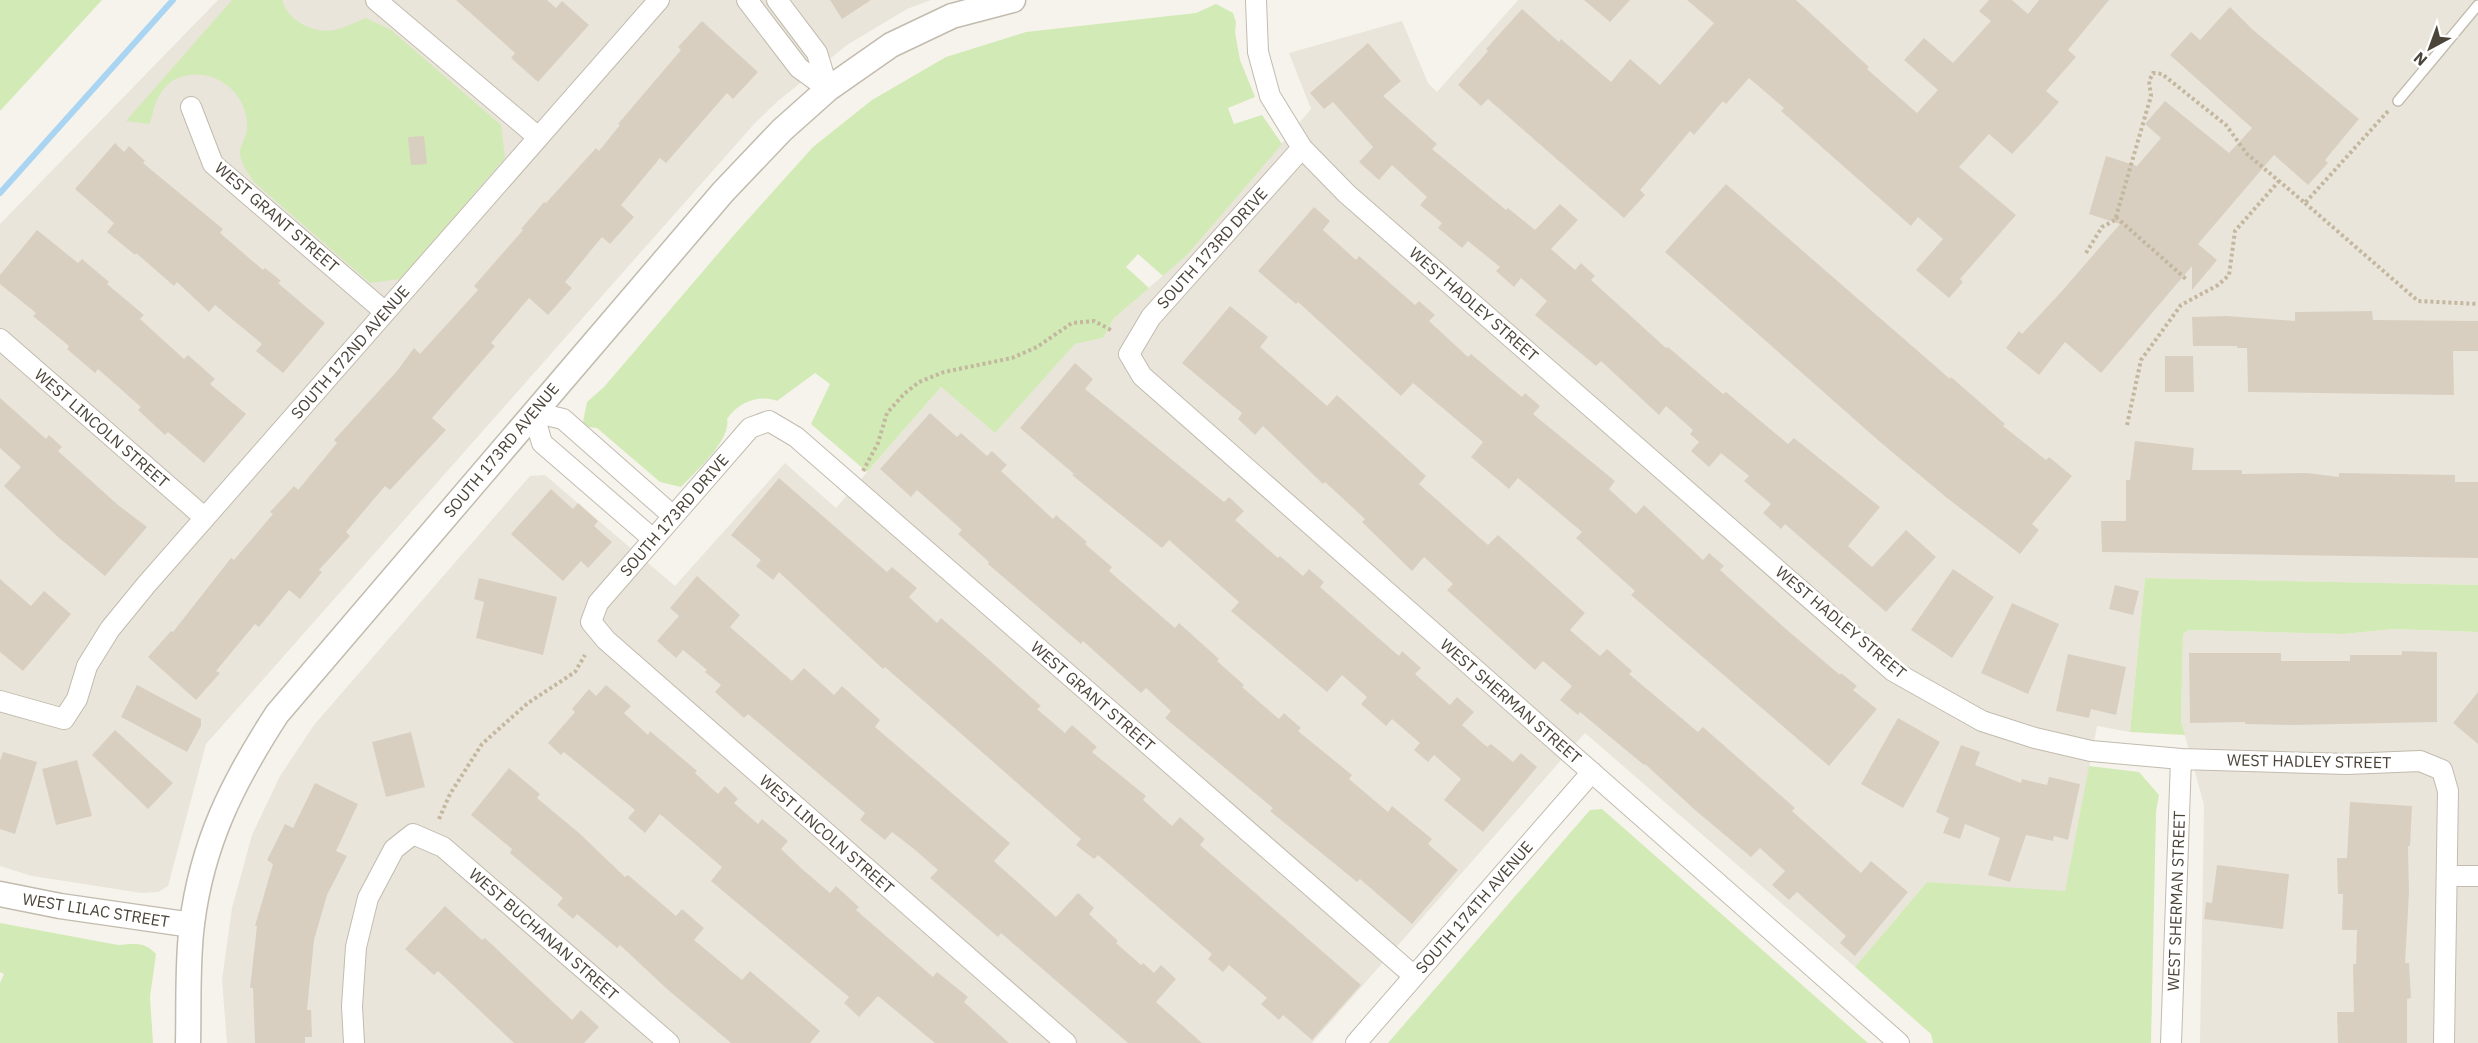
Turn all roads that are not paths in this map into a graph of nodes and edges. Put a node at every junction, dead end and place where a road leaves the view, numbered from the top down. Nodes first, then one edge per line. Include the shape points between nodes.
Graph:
1 (376, 0) edge
2 (659, 0) edge
3 (747, 0) edge
4 (777, 0) edge
5 (1012, 0) edge
6 (1256, 0) edge
7 (2478, 5) edge
8 (828, 89) junction
9 (2398, 101) road end
10 (190, 107) dead end
11 (538, 137) junction
12 (1302, 148) junction
13 (386, 312) junction
14 (0, 339) edge
15 (1129, 354) joint
16 (533, 412) junction
17 (769, 421) joint
18 (673, 516) junction
19 (205, 518) junction
20 (653, 540) junction
21 (591, 622) joint
22 (0, 701) edge
23 (2181, 759) junction
24 (1592, 772) junction
25 (2448, 876) junction
26 (2478, 876) edge
27 (0, 894) edge
28 (192, 925) junction
29 (1414, 976) junction
30 (188, 1043) edge
31 (354, 1043) edge
32 (669, 1043) edge
33 (1066, 1043) edge
34 (1356, 1043) edge
35 (1899, 1043) edge
36 (2171, 1043) edge
37 (2444, 1043) edge

1 - 11 street
2 - 11 street, SOUTH 172ND AVENUE
3 - 8 street via 799,68
4 - 8 street via 817,52
5 - 8 street, SOUTH 173RD AVENUE via 952,16 891,45
6 - 12 street, WEST HADLEY STREET via 1258,52 1270,96
7 - 9 lane
8 - 16 street, SOUTH 173RD AVENUE via 723,192
10 - 13 street, WEST GRANT STREET via 213,164
11 - 13 street, SOUTH 172ND AVENUE
12 - 15 street, SOUTH 173RD DRIVE via 1151,317
12 - 23 street, WEST HADLEY STREET via 1347,194 1893,671 1982,721 2035,738 2091,751
13 - 19 street, SOUTH 172ND AVENUE
14 - 19 street, WEST LINCOLN STREET
15 - 24 street, WEST SHERMAN STREET via 1142,376
16 - 18 street via 563,419
16 - 20 street via 543,443
16 - 28 street, SOUTH 173RD AVENUE via 277,714 243,766 216,824
17 - 18 street, SOUTH 173RD DRIVE via 750,428
17 - 29 street, WEST GRANT STREET via 796,437
18 - 20 street, SOUTH 173RD DRIVE
19 - 22 street, SOUTH 172ND AVENUE via 111,629 87,666 77,699 64,719
20 - 21 street, SOUTH 173RD DRIVE via 598,603
21 - 33 street, WEST LINCOLN STREET via 606,640
23 - 25 street, WEST HADLEY STREET via 2347,764 2420,761 2442,770 2448,791
23 - 36 street, WEST SHERMAN STREET
24 - 29 street, SOUTH 174TH AVENUE
24 - 35 street, WEST SHERMAN STREET
25 - 26 street
25 - 37 street, WEST HADLEY STREET
27 - 28 street, WEST LILAC STREET
28 - 30 street, SOUTH 173RD AVENUE
29 - 34 street, SOUTH 174TH AVENUE
31 - 32 street, WEST BUCHANAN STREET via 356,946 368,898 394,849 413,834 443,847

